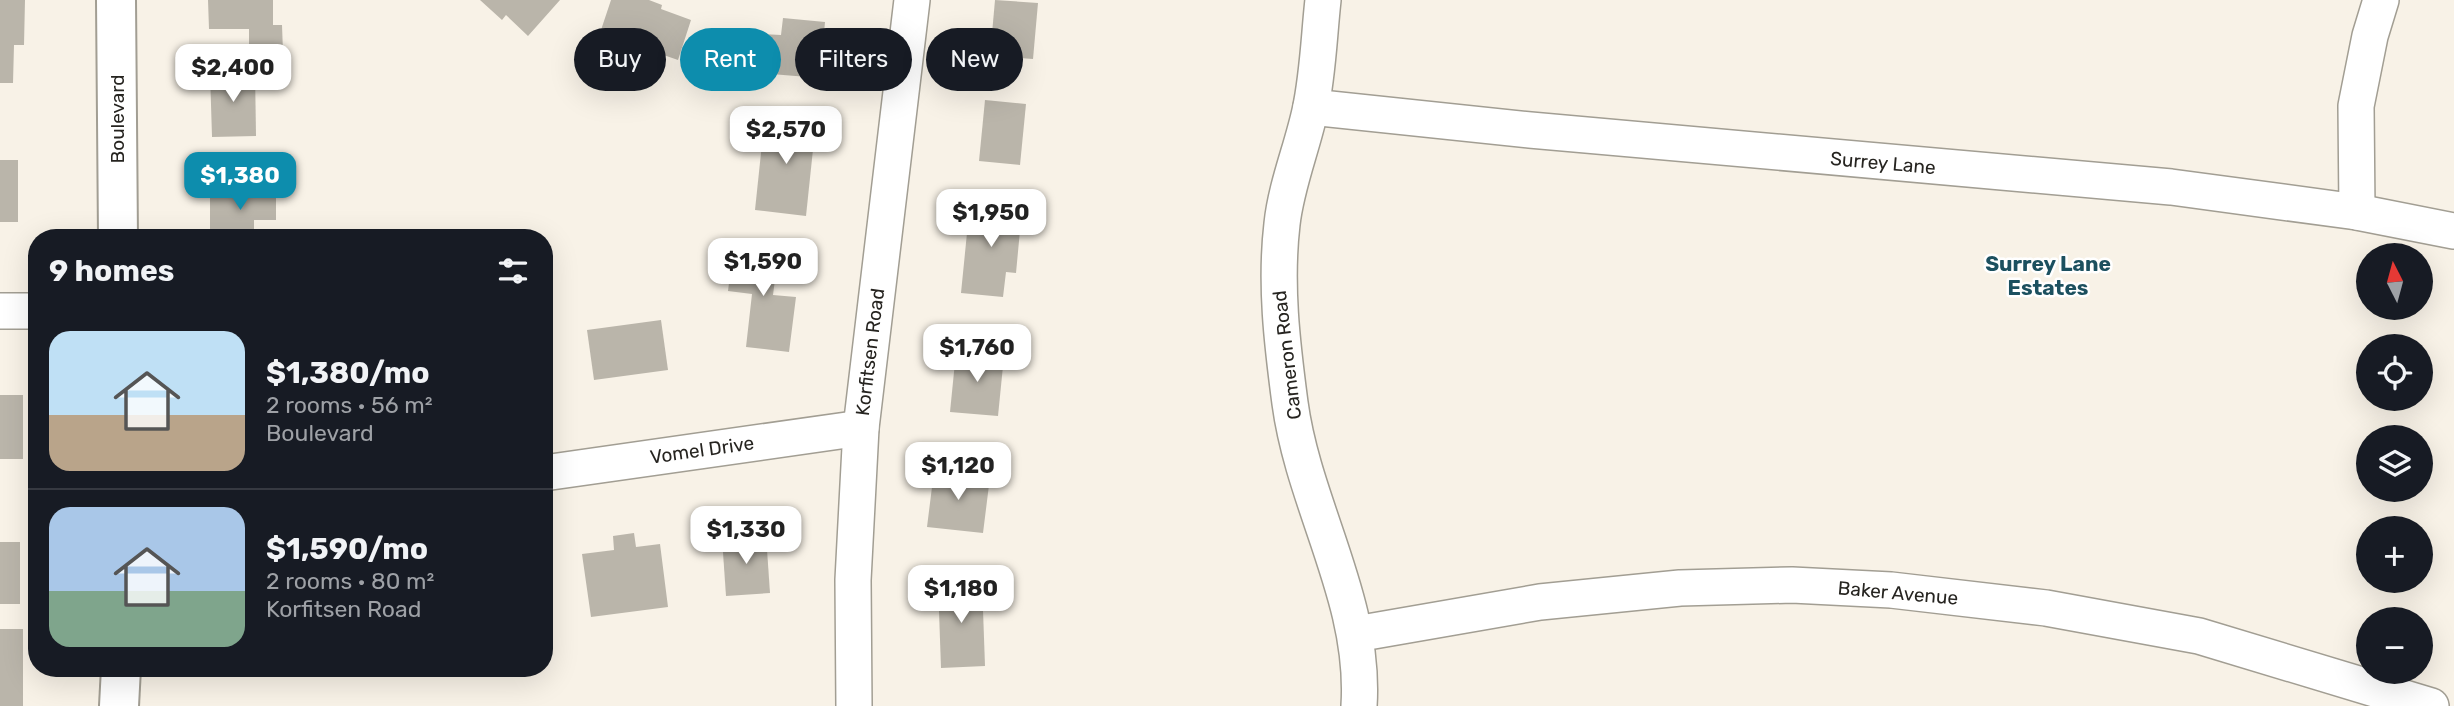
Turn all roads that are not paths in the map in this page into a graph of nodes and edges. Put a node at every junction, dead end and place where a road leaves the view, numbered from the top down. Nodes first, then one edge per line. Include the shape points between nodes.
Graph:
1 (116, 0) edge
2 (912, 0) edge
3 (1323, 0) edge
4 (2381, 0) edge
5 (1311, 107) junction
6 (2357, 212) junction
7 (118, 229) edge
8 (2454, 231) edge
9 (28, 311) edge
10 (0, 312) edge
11 (860, 428) junction
12 (553, 472) edge
13 (1356, 634) junction
14 (121, 677) edge
15 (119, 706) edge
16 (854, 706) edge
17 (1359, 706) edge
18 (2431, 706) edge

1 - 7 street, Boulevard
2 - 11 street, Korfitsen Road
3 - 5 street, Cameron Road
4 - 6 street via 2356,106
5 - 6 street, Surrey Lane via 2171,187
5 - 13 street, Cameron Road via 1282,220 1278,284 1290,406 1313,500
6 - 8 street, Surrey Lane
9 - 10 street
11 - 12 street, Vomel Drive
11 - 16 street, Korfitsen Road via 853,580
13 - 17 street, Cameron Road
13 - 18 street, Baker Avenue via 1540,603 1680,588 1792,585 1891,590 2046,608 2199,636
14 - 15 street

